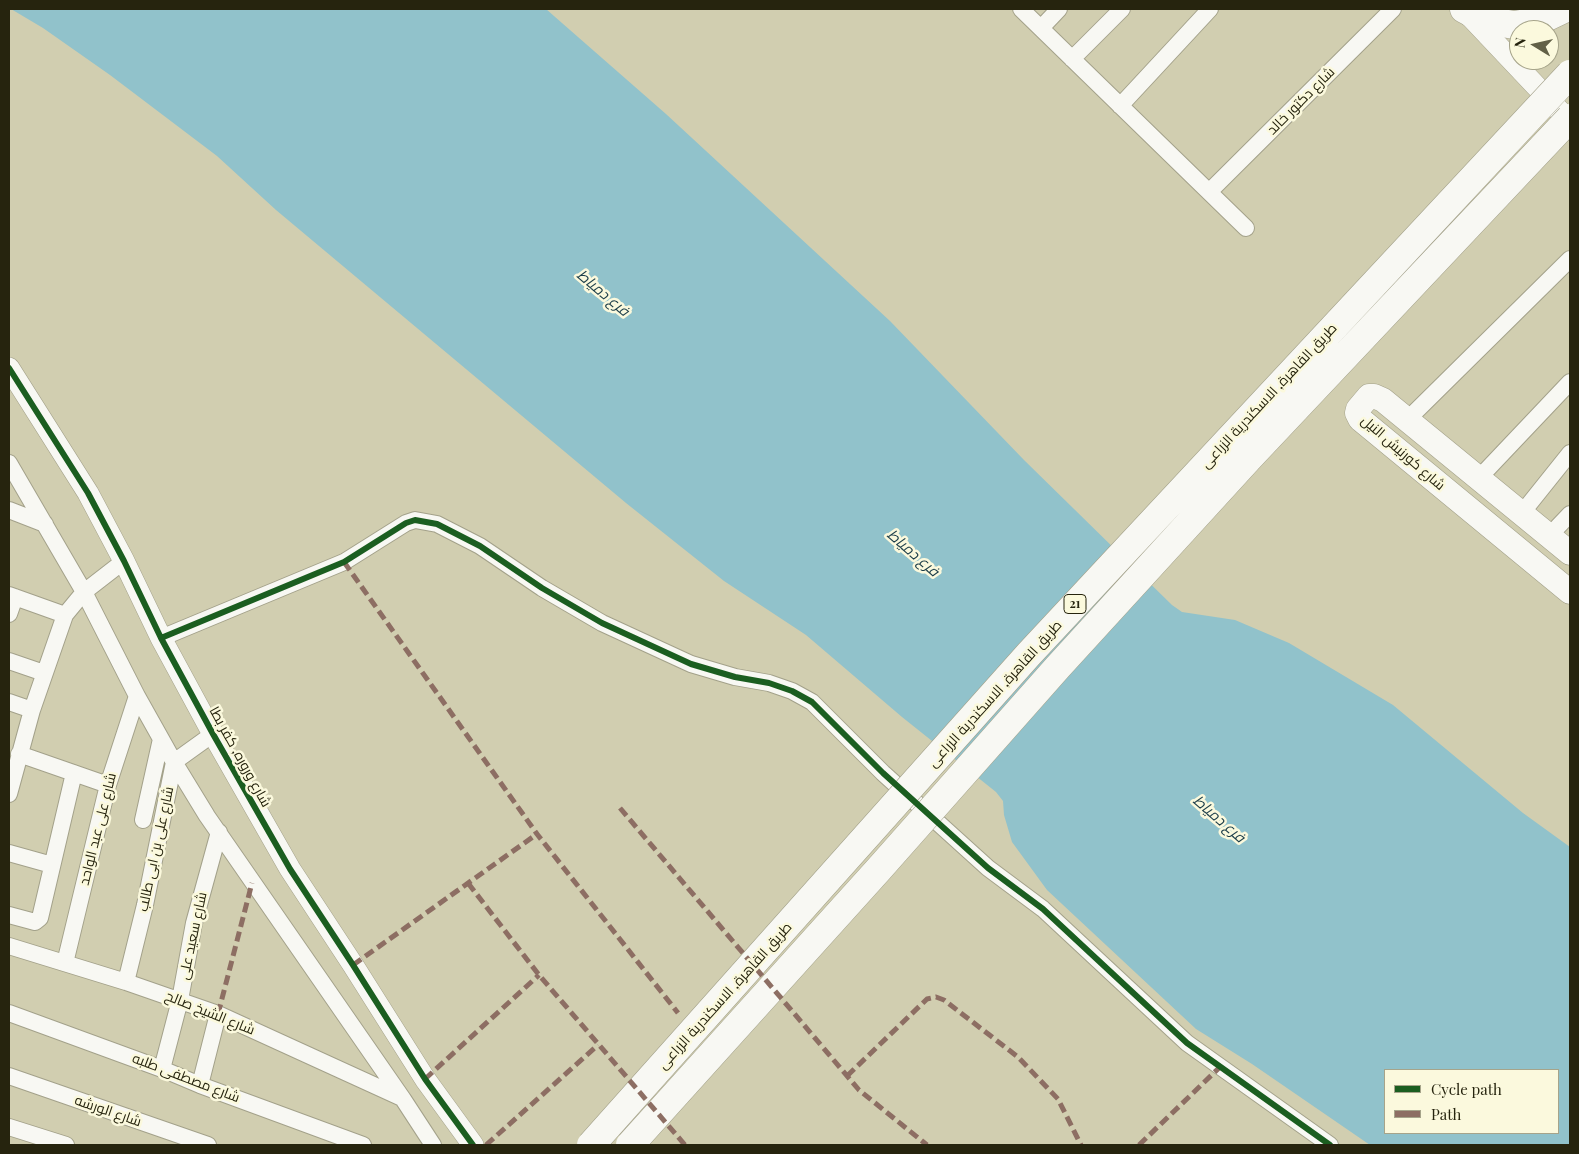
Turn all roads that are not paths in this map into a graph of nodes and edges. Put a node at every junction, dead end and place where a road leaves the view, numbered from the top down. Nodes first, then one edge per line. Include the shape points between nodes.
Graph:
1 (1021, 9) edge
2 (1059, 9) edge
3 (1122, 9) edge
4 (1210, 9) edge
5 (1393, 9) edge
6 (1463, 9) edge
7 (1564, 9) edge
8 (1041, 28) junction
9 (1072, 59) junction
10 (1570, 74) edge
11 (1120, 106) junction
12 (1570, 120) edge
13 (1209, 192) junction
14 (1246, 228) dead end
15 (1570, 259) edge
16 (9, 368) edge
17 (1570, 382) edge
18 (1408, 419) junction
19 (1570, 453) edge
20 (9, 463) edge
21 (1479, 478) junction
22 (9, 510) edge
23 (1522, 513) junction
24 (1570, 514) edge
25 (45, 524) junction
26 (1550, 536) junction
27 (1570, 553) edge
28 (124, 561) junction
29 (84, 592) junction
30 (1570, 592) edge
31 (12, 596) edge
32 (9, 614) edge
33 (65, 615) junction
34 (161, 638) junction
35 (9, 661) edge
36 (44, 673) junction
37 (137, 696) junction
38 (9, 702) edge
39 (32, 710) junction
40 (213, 734) junction
41 (161, 739) junction
42 (19, 754) junction
43 (174, 762) junction
44 (74, 773) junction
45 (108, 785) junction
46 (9, 788) edge
47 (143, 820) dead end
48 (219, 832) junction
49 (9, 853) edge
50 (52, 865) junction
51 (9, 915) edge
52 (9, 946) edge
53 (65, 963) junction
54 (126, 982) junction
55 (180, 1000) junction
56 (9, 1013) edge
57 (218, 1014) junction
58 (162, 1069) junction
59 (9, 1076) edge
60 (200, 1084) junction
61 (403, 1099) junction
62 (9, 1127) edge
63 (66, 1145) edge
64 (208, 1145) edge
65 (363, 1145) edge
66 (433, 1145) edge
67 (473, 1145) edge
68 (591, 1145) edge
69 (630, 1145) edge
70 (1330, 1145) edge

1 - 8 street
2 - 8 street
3 - 9 street
4 - 11 street
5 - 13 street, شارع دكتور خالد
6 - 7 highway via 1490,22 1514,25 1539,21
6 - 12 street
8 - 9 street
9 - 11 street
10 - 68 highway, طريق القاهرة, الاسكندرية الزراعى / 21, bridge via 1065,614
11 - 13 street
12 - 69 highway, طريق القاهرة, الاسكندرية الزراعى / 21, bridge via 1209,502
13 - 14 street
15 - 18 street
16 - 28 street, شارع وروره, كفر بطا via 88,493
17 - 21 street
18 - 21 main road, شارع كورنيش النيل
18 - 30 main road, شارع كورنيش النيل via 1374,396 1369,396 1357,413 1360,419
19 - 23 street
20 - 25 street
21 - 23 main road, شارع كورنيش النيل
22 - 25 street
23 - 26 main road, شارع كورنيش النيل
24 - 26 street
25 - 29 street
26 - 27 main road, شارع كورنيش النيل
28 - 29 street
28 - 34 street, شارع وروره, كفر بطا
29 - 33 street
29 - 37 street
31 - 32 street
31 - 33 street
33 - 36 street
34 - 40 street, شارع وروره, كفر بطا
34 - 70 street via 344,562 406,523 415,520 437,524 480,546 542,588 611,627 691,664 769,683 812,702 883,773 981,862 1043,909 1187,1043
35 - 36 street
36 - 39 street
37 - 41 street
37 - 45 street, شارع على عبد الواحد
38 - 39 street
39 - 42 street
40 - 43 street
40 - 67 street, شارع وروره, كفر بطا via 290,869 425,1079
41 - 43 street
41 - 47 street
42 - 44 street
42 - 46 street
43 - 48 street
43 - 54 street, شارع على بن ابى طالب
44 - 45 street
44 - 50 street
45 - 53 street, شارع على عبد الواحد
48 - 55 street, شارع سعيد على via 194,922
48 - 61 street
49 - 50 street
50 - 51 street via 38,921
52 - 53 street, شارع الشيخ صالح
53 - 54 street, شارع الشيخ صالح
54 - 55 street, شارع الشيخ صالح
55 - 57 street, شارع الشيخ صالح
55 - 58 street, شارع سعيد على
56 - 58 street, شارع مصطفى طلبه
57 - 60 street
57 - 61 street, شارع الشيخ صالح
58 - 60 street, شارع مصطفى طلبه
59 - 64 street, شارع الورشه
60 - 65 street, شارع مصطفى طلبه
61 - 66 street
62 - 63 street

